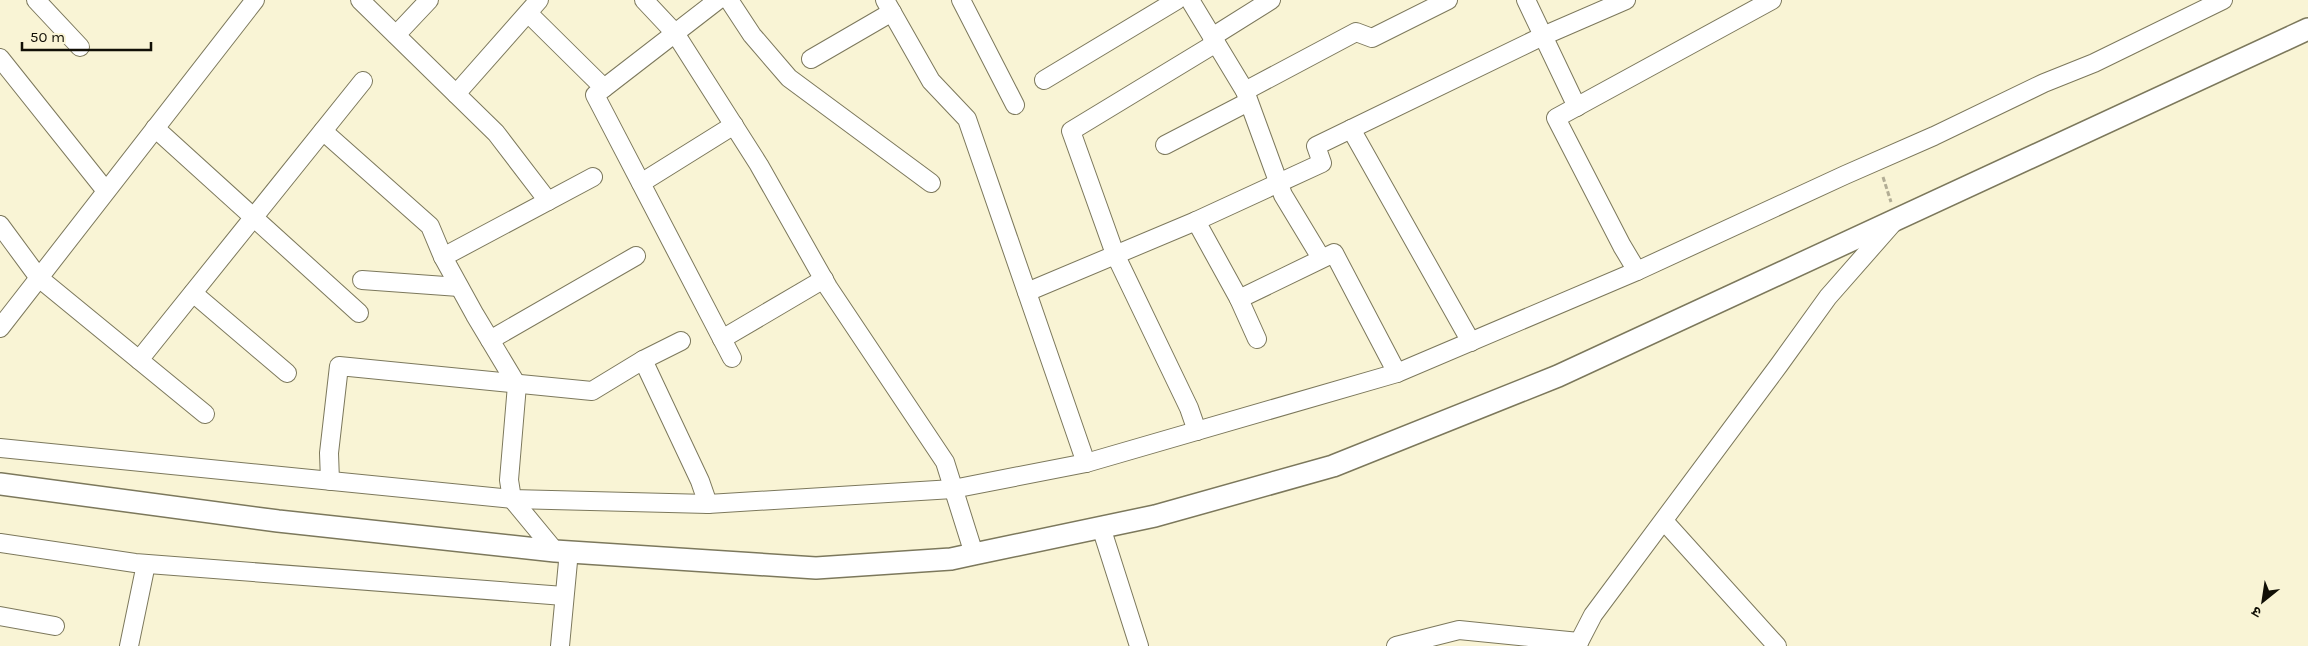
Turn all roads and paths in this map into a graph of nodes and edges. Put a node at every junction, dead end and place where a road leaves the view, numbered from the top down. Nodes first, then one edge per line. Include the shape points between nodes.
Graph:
1 (36, 0) edge
2 (255, 0) edge
3 (360, 0) edge
4 (429, 0) edge
5 (644, 0) edge
6 (718, 0) edge
7 (729, 0) edge
8 (961, 0) edge
9 (1177, 0) edge
10 (1271, 0) edge
11 (1448, 0) edge
12 (1526, 0) edge
13 (1626, 0) edge
14 (1772, 0) edge
15 (2222, 0) edge
16 (1198, 3) edge
17 (888, 6) edge
18 (1418, 6) edge
19 (534, 7) edge
20 (2308, 29) edge
21 (675, 33) junction
22 (396, 35) junction
23 (1543, 36) junction
24 (1214, 40) junction
25 (80, 47) dead end
26 (0, 58) edge
27 (811, 59) dead end
28 (1044, 80) dead end
29 (363, 81) dead end
30 (604, 88) junction
31 (456, 94) junction
32 (1246, 96) junction
33 (1016, 104) dead end
34 (1577, 107) junction
35 (734, 125) junction
36 (155, 128) junction
37 (1351, 129) junction
38 (323, 131) junction
39 (1165, 144) dead end
40 (1877, 161) junction
41 (593, 177) dead end
42 (641, 183) junction
43 (932, 183) dead end
44 (1279, 183) junction
45 (106, 191) junction
46 (548, 201) junction
47 (254, 217) junction
48 (1897, 219) junction
49 (1196, 220) junction
50 (0, 225) edge
51 (1115, 254) junction
52 (636, 256) dead end
53 (443, 257) junction
54 (1321, 258) junction
55 (1637, 271) junction
56 (39, 278) junction
57 (824, 279) junction
58 (362, 280) dead end
59 (459, 287) junction
60 (1027, 292) junction
61 (193, 293) junction
62 (1239, 299) junction
63 (359, 312) dead end
64 (0, 328) edge
65 (722, 339) junction
66 (1257, 339) dead end
67 (490, 340) junction
68 (681, 341) dead end
69 (1471, 342) junction
70 (732, 358) dead end
71 (139, 360) junction
72 (643, 360) junction
73 (287, 373) dead end
74 (1397, 373) junction
75 (517, 385) junction
76 (205, 414) dead end
77 (1197, 431) junction
78 (0, 448) edge
79 (1086, 463) junction
80 (330, 481) junction
81 (0, 484) edge
82 (953, 489) junction
83 (512, 499) junction
84 (708, 504) junction
85 (1664, 521) junction
86 (1101, 527) junction
87 (0, 543) edge
88 (562, 551) junction
89 (974, 554) junction
90 (146, 564) junction
91 (564, 596) junction
92 (0, 616) edge
93 (55, 626) dead end
94 (1578, 644) edge
95 (129, 646) edge
96 (560, 646) edge
97 (1139, 646) edge
98 (1396, 646) edge
99 (1777, 646) edge

1 - 25 street
2 - 36 street
3 - 22 street
4 - 22 street
5 - 21 street
6 - 21 street
7 - 43 street via 752,35 790,78
8 - 33 street
9 - 28 street
10 - 24 street
11 - 18 street
12 - 23 street
13 - 23 street
14 - 34 street
15 - 40 street via 2094,63
16 - 24 street
17 - 27 street
17 - 60 street via 930,81 966,119
18 - 32 street via 1372,38 1356,32
19 - 30 street
19 - 31 street
20 - 48 main road
21 - 30 street
21 - 35 street
22 - 31 street
23 - 34 street
23 - 37 street
24 - 32 street
24 - 51 street via 1071,131
26 - 45 street
29 - 38 street
30 - 42 street via 595,95
31 - 46 street via 496,133
32 - 39 street
32 - 44 street
34 - 55 street via 1556,118
35 - 42 street
35 - 57 street
36 - 45 street
36 - 47 street
37 - 44 street via 1316,146 1322,163
37 - 69 street
38 - 47 street
38 - 53 street via 430,226
40 - 48 path
40 - 55 street
41 - 46 street
42 - 65 street
44 - 49 street
44 - 54 street
45 - 56 street
46 - 53 street
47 - 61 street
47 - 63 street
48 - 85 street via 1828,297
48 - 86 main road via 1558,376 1333,466 1155,516
49 - 51 street
49 - 62 street
50 - 56 street
51 - 60 street
51 - 77 street
52 - 67 street
53 - 59 street
54 - 62 street
54 - 74 street via 1334,252
55 - 69 street
56 - 64 street
56 - 71 street
57 - 65 street
57 - 82 street via 944,462
58 - 59 street
59 - 67 street
60 - 79 street
61 - 71 street
61 - 73 street
62 - 66 street
65 - 70 street
67 - 75 street
68 - 72 street
69 - 74 street
71 - 76 street
72 - 75 street via 592,391
72 - 84 street
74 - 77 street
75 - 80 street via 339,366 329,453
75 - 83 street via 509,480
77 - 79 street
78 - 80 street
79 - 82 street
80 - 83 street
81 - 88 main road via 278,521
82 - 84 street
82 - 89 street
83 - 84 street
83 - 88 street
85 - 94 street via 1593,615
85 - 99 street
86 - 89 main road
86 - 97 street
87 - 90 street
88 - 89 main road via 816,568 951,559
88 - 91 street
90 - 91 street
90 - 95 street
91 - 96 street
92 - 93 street
94 - 98 street via 1459,630

